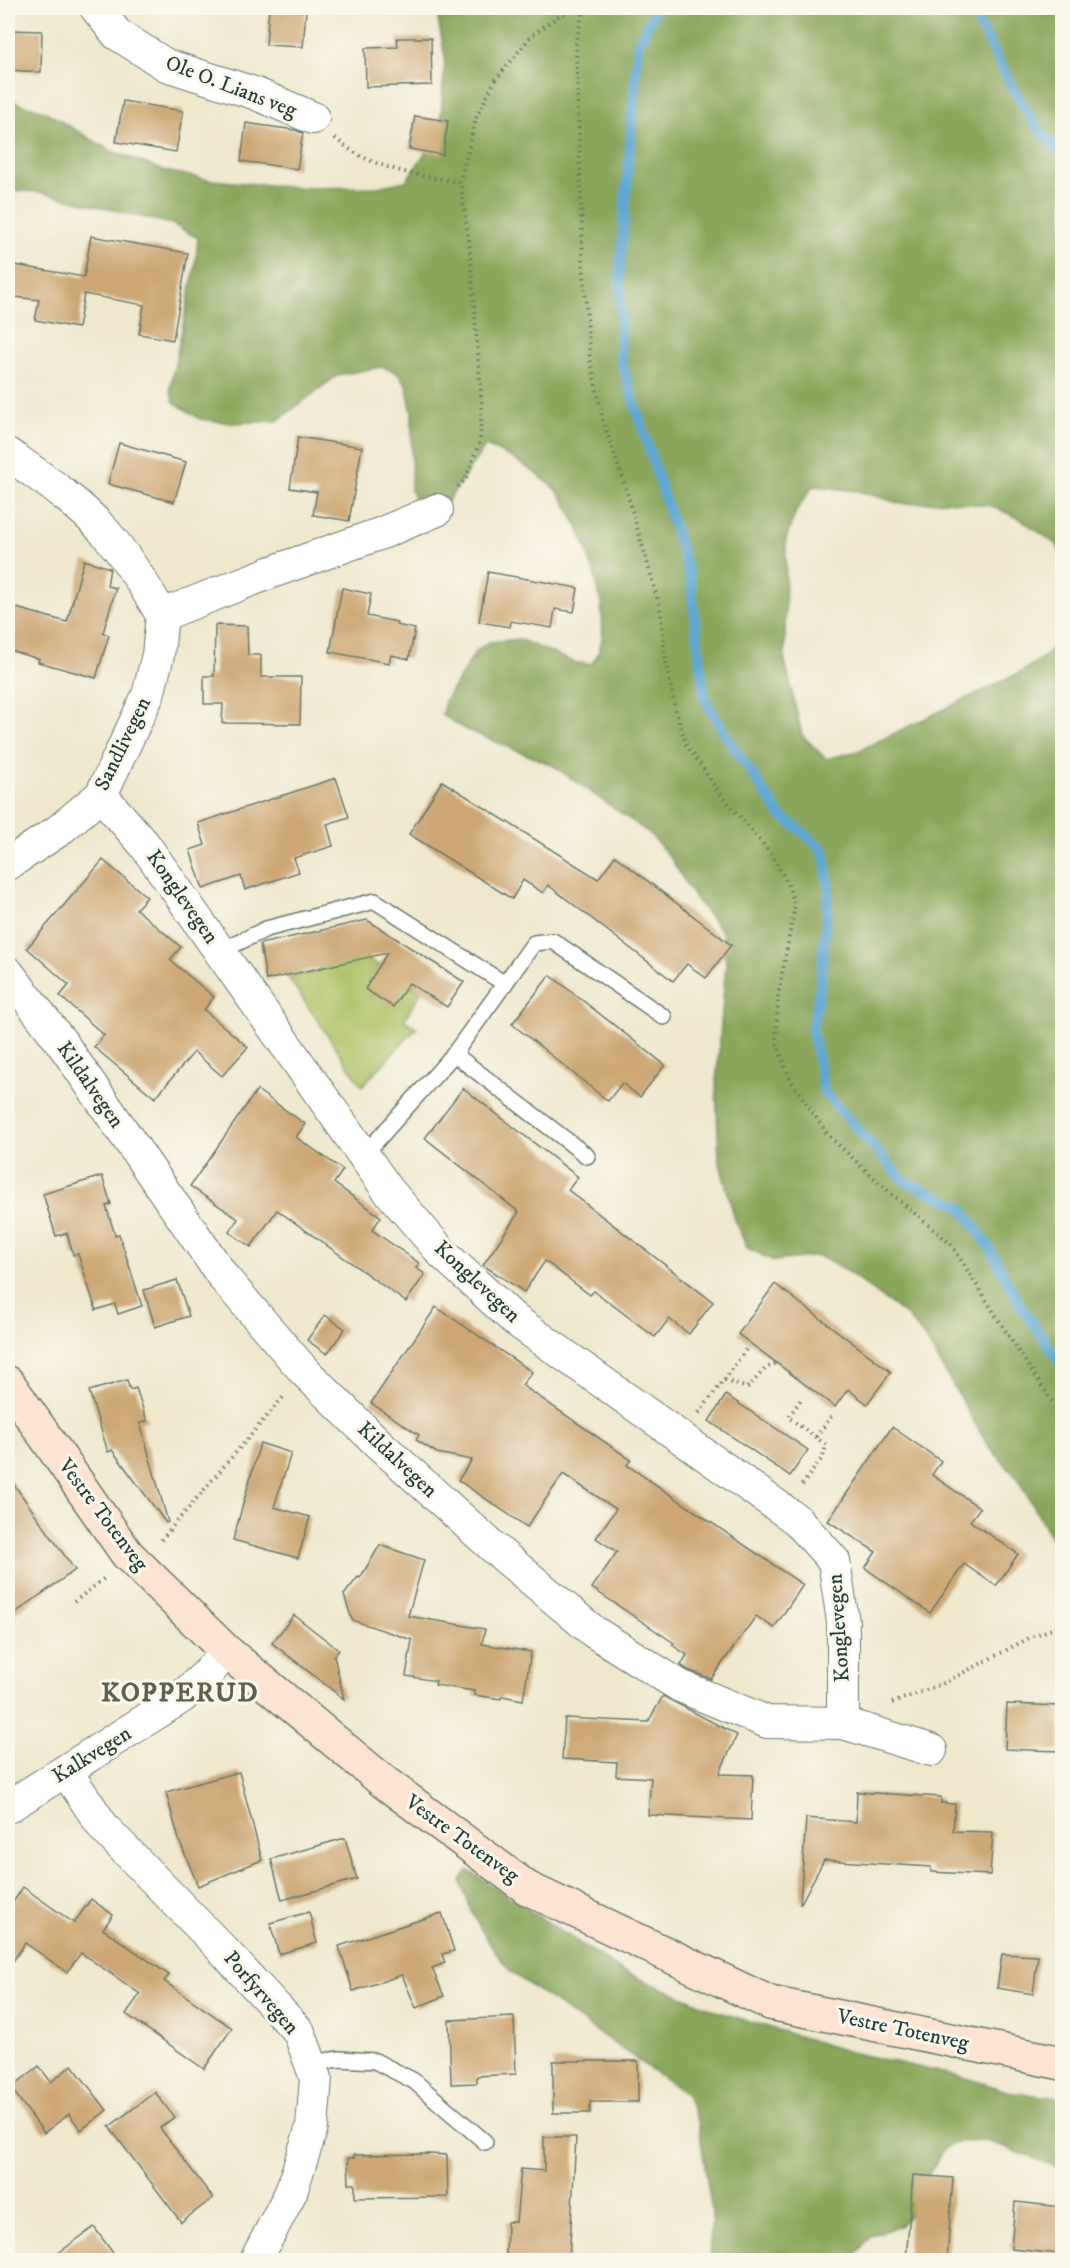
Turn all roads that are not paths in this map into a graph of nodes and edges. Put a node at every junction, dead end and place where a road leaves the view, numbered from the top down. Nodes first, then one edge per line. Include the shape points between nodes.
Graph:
1 (96, 8) edge
2 (313, 118) road end
3 (8, 454) edge
4 (437, 510) road end
5 (162, 615) junction
6 (101, 795) junction
7 (8, 864) edge
8 (220, 951) junction
9 (8, 973) edge
10 (505, 984) junction
11 (664, 1017) dead end
12 (454, 1054) junction
13 (364, 1155) junction
14 (587, 1156) dead end
15 (8, 1383) edge
16 (226, 1651) junction
17 (843, 1723) junction
18 (931, 1750) dead end
19 (66, 1771) junction
20 (10, 1799) edge
21 (310, 2063) junction
22 (1062, 2063) edge
23 (485, 2142) dead end
24 (256, 2260) edge

1 - 2 street, Ole O. Lians veg via 117,34 166,65 254,93
3 - 5 street via 47,481 104,531
4 - 5 street
5 - 6 street, Sandlivegen via 148,695
6 - 7 street, Sandlivegen via 58,831
6 - 8 street, Konglevegen via 144,844
8 - 10 lane via 266,929 375,901
8 - 13 street, Konglevegen
9 - 17 street, Kildalvegen via 62,1043 224,1278 305,1372 494,1548 594,1632 680,1686 767,1722
10 - 11 lane via 534,943 554,941
10 - 12 lane
12 - 13 lane
12 - 14 lane
13 - 17 street, Konglevegen via 388,1190 443,1254 515,1320 784,1510 834,1561 843,1622
15 - 16 main road, Vestre Totenveg via 120,1568
16 - 19 street, Kalkvegen via 182,1697
16 - 22 main road, Vestre Totenveg via 384,1782 527,1888 770,2003
17 - 18 street, Kildalvegen
19 - 20 street, Kalkvegen
19 - 21 street, Porfyrvegen via 104,1828 299,2032
21 - 23 lane via 340,2059 375,2061 414,2081
21 - 24 street, Porfyrvegen via 316,2078 312,2127 291,2192

